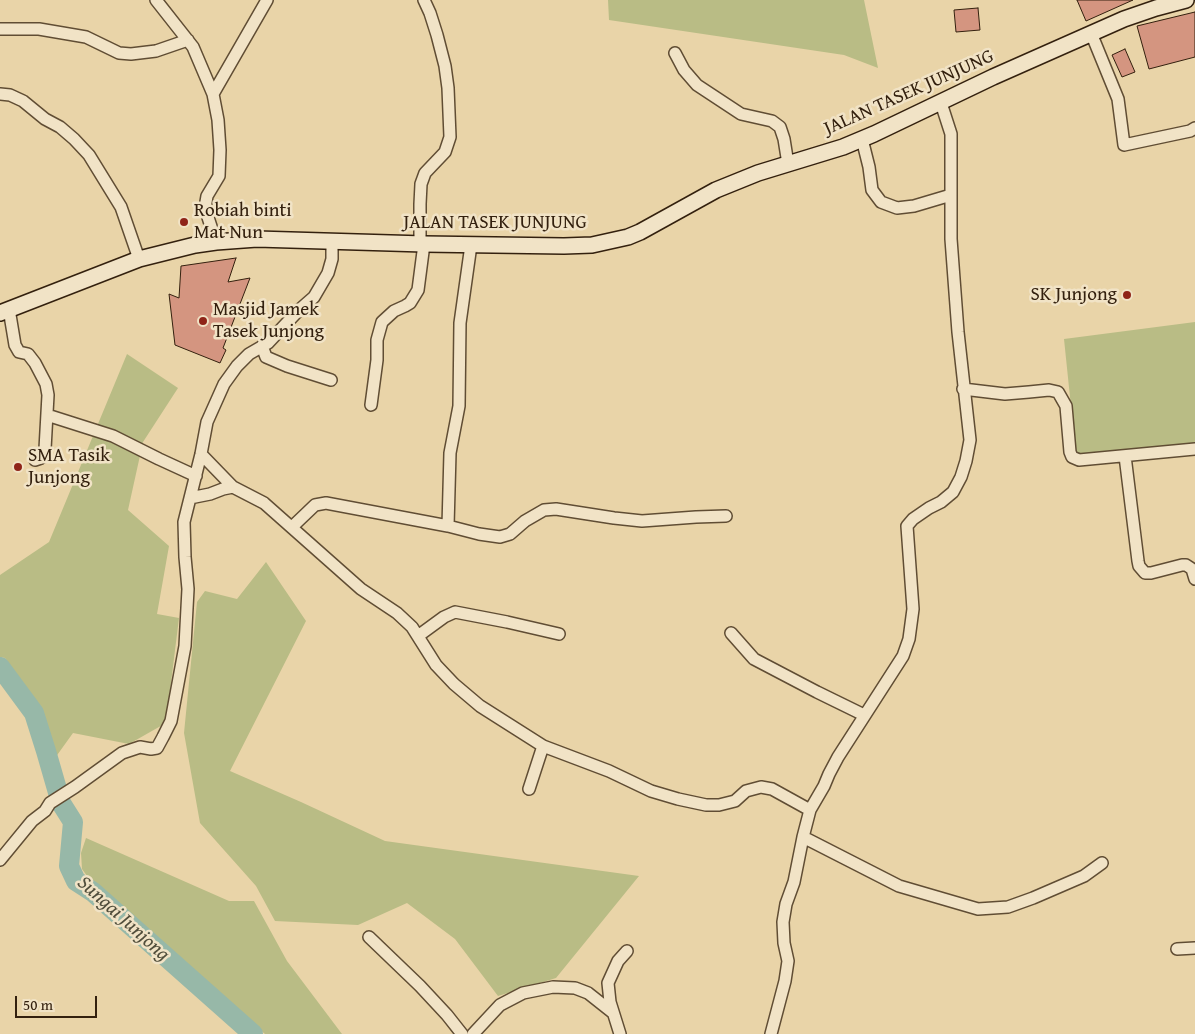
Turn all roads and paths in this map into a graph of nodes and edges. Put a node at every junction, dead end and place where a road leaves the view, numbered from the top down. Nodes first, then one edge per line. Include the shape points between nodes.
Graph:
1 (267, 0) edge
2 (424, 0) edge
3 (1186, 0) edge
4 (160, 1) edge
5 (0, 29) edge
6 (1091, 33) junction
7 (188, 40) junction
8 (675, 53) dead end
9 (0, 94) edge
10 (213, 94) junction
11 (941, 103) junction
12 (1195, 128) edge
13 (862, 140) junction
14 (788, 164) junction
15 (951, 195) junction
16 (332, 241) junction
17 (216, 242) junction
18 (422, 244) junction
19 (471, 245) junction
20 (139, 259) junction
21 (4, 311) edge
22 (262, 346) junction
23 (331, 380) dead end
24 (963, 389) junction
25 (371, 405) dead end
26 (47, 415) junction
27 (1195, 449) edge
28 (201, 454) junction
29 (1125, 456) junction
30 (35, 460) dead end
31 (196, 476) junction
32 (233, 487) junction
33 (190, 498) junction
34 (726, 516) dead end
35 (448, 526) junction
36 (292, 527) junction
37 (1195, 579) edge
38 (559, 634) dead end
39 (731, 634) dead end
40 (418, 636) junction
41 (864, 716) junction
42 (543, 746) junction
43 (529, 789) dead end
44 (810, 810) junction
45 (803, 837) junction
46 (0, 860) edge
47 (1102, 863) dead end
48 (369, 936) dead end
49 (1195, 948) edge
50 (1177, 949) dead end
51 (627, 951) dead end
52 (612, 1012) junction
53 (773, 1033) edge
54 (462, 1034) edge
55 (473, 1034) edge
56 (620, 1034) edge

1 - 10 street
2 - 18 street via 445,66 450,137 445,152 425,173 421,184
3 - 6 main road, JALAN TASEK JUNJUNG
4 - 7 street
5 - 7 street via 39,29 86,37 118,53 131,54 156,51
6 - 11 main road, JALAN TASEK JUNJUNG
6 - 12 street via 1118,99 1124,145
7 - 10 street
8 - 14 street via 697,85 741,114 772,121 780,127
9 - 20 street via 23,101 74,138 89,155 121,207
10 - 17 street via 218,120 219,176 207,196 205,208
11 - 13 main road, JALAN TASEK JUNJUNG
11 - 15 street via 951,134
13 - 14 main road, JALAN TASEK JUNJUNG
13 - 15 street via 872,190 882,202 897,208
14 - 19 main road, JALAN TASEK JUNJUNG via 716,190 628,237 592,245
15 - 24 street via 951,239
16 - 17 main road, JALAN TASEK JUNJUNG via 257,239
16 - 18 main road, JALAN TASEK JUNJUNG
16 - 22 street via 332,259 322,285 314,297
17 - 20 main road, JALAN TASEK JUNJUNG
18 - 19 main road, JALAN TASEK JUNJUNG
18 - 25 street via 418,290 410,303 382,322
19 - 35 street via 460,324 458,406 450,453
20 - 21 main road, JALAN TASEK JUNJUNG
21 - 26 street via 19,352 28,354 46,384
22 - 23 street via 266,356 286,366
22 - 28 street via 236,366 224,384 208,422
24 - 29 street via 1005,394 1058,392 1066,406 1072,457 1079,460
24 - 41 street via 970,440 966,461 953,492 907,526 912,622 899,662
26 - 30 street via 45,448 40,458
26 - 31 street via 113,436
27 - 29 street
28 - 31 street
28 - 32 street
29 - 37 street via 1139,566 1145,573 1151,573 1186,565 1192,569
31 - 33 street
32 - 33 street
32 - 36 street via 264,503
33 - 46 street via 184,522 188,589 185,646 171,721 157,748 140,747 122,753 50,803
34 - 35 street via 642,521 556,509 544,510 510,534 500,536
35 - 36 street via 326,503 314,505
36 - 40 street via 361,589 397,613
38 - 40 street via 455,612
39 - 41 street via 754,659
40 - 42 street via 436,665 454,684 480,706
41 - 44 street
42 - 43 street
42 - 44 street via 678,799 720,806 735,801 746,791 761,787 772,789
44 - 45 street
45 - 47 street via 899,886 978,909 1008,907 1033,898 1084,876
45 - 53 street via 783,922 788,961
48 - 54 street via 420,986
49 - 50 street
51 - 52 street via 618,961 608,983
52 - 55 street via 588,993 575,988 553,987 523,993 500,1005
52 - 56 street

